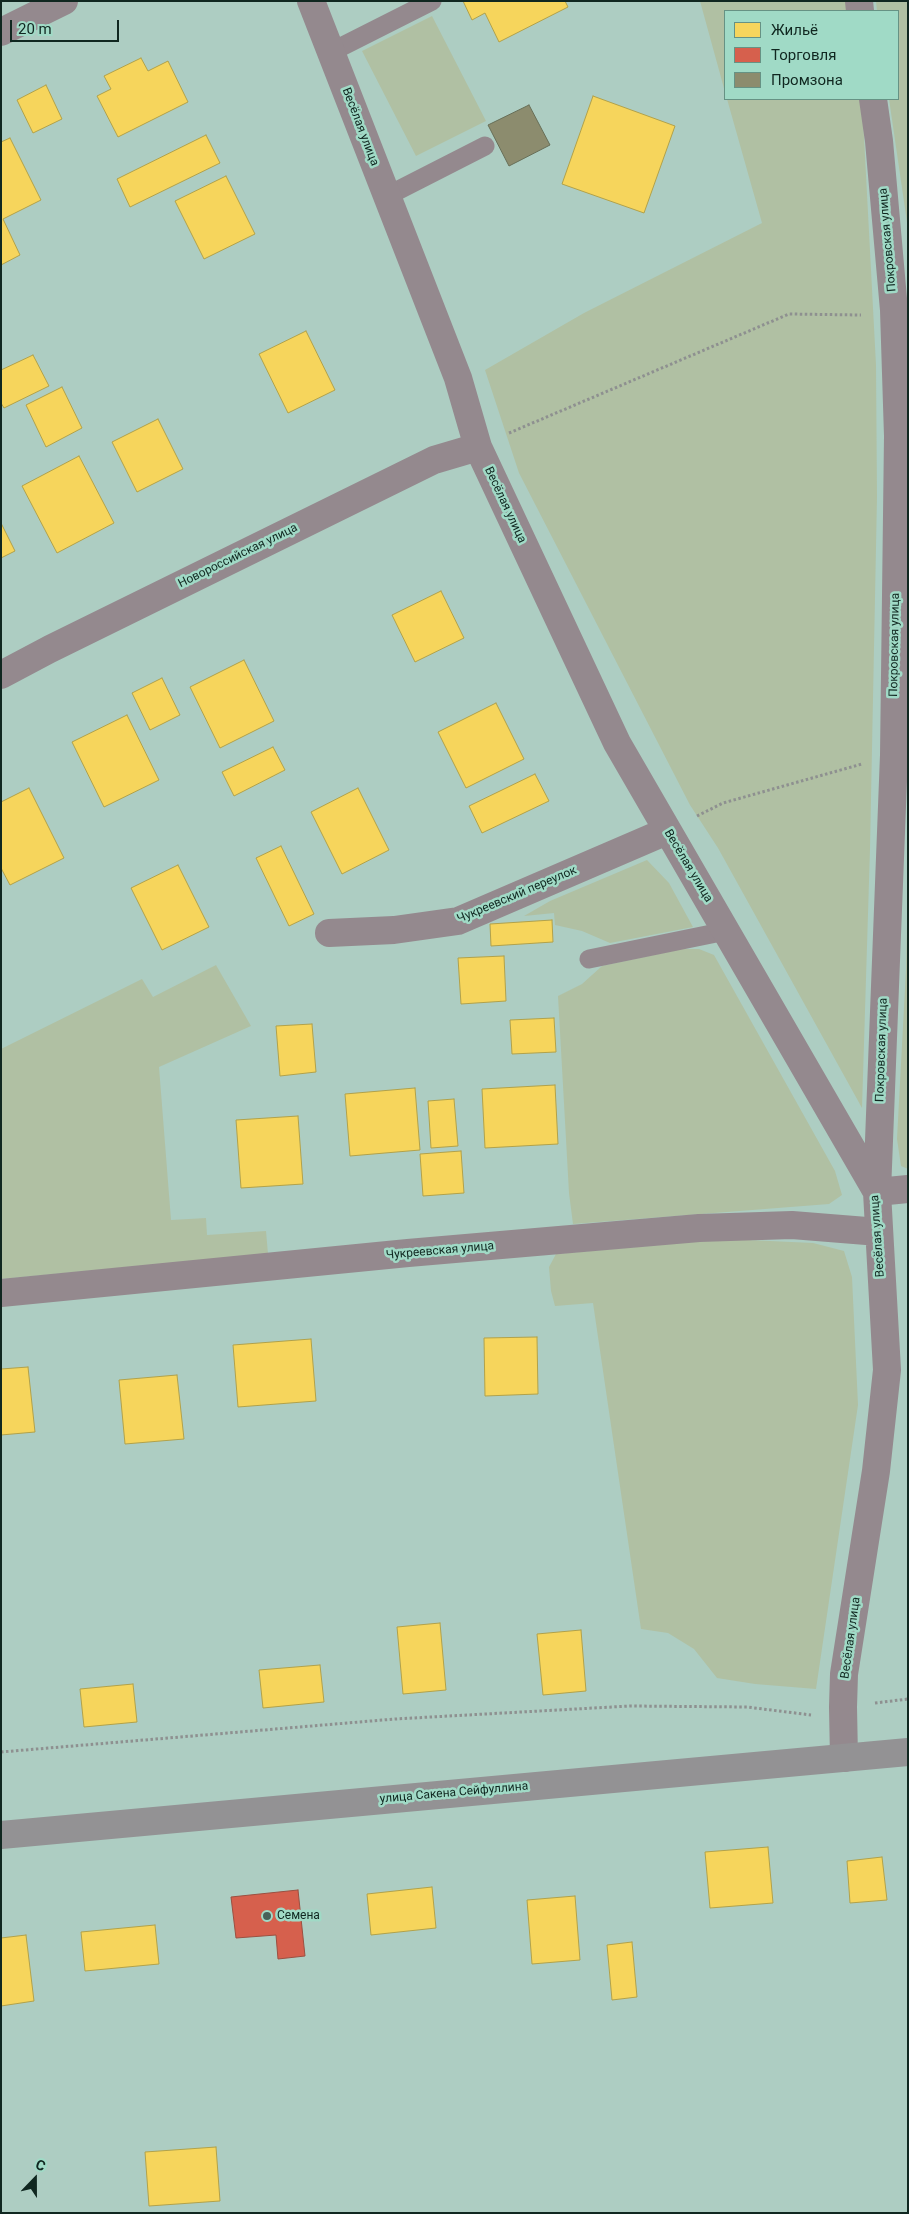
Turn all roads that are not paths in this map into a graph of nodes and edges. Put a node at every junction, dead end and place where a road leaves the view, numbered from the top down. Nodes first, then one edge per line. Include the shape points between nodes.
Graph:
1 (64, 1) edge
2 (311, 1) edge
3 (432, 1) edge
4 (1, 32) edge
5 (331, 52) junction
6 (873, 100) edge
7 (485, 146) dead end
8 (387, 196) junction
9 (478, 446) junction
10 (1, 675) edge
11 (667, 831) junction
12 (726, 931) junction
13 (330, 933) dead end
14 (589, 959) dead end
15 (908, 1189) edge
16 (876, 1192) junction
17 (879, 1232) junction
18 (1, 1293) edge
19 (908, 1752) edge
20 (844, 1758) junction
21 (1, 1835) edge

1 - 4 street
2 - 5 street, Весёлая улица
3 - 5 lane
5 - 8 street, Весёлая улица
6 - 16 street, Покровская улица via 894,310 898,436 894,755
7 - 8 lane
8 - 9 street, Весёлая улица via 458,378
9 - 10 street, Новороссийская улица via 434,460
9 - 11 street, Весёлая улица via 617,743
11 - 12 street, Весёлая улица
11 - 13 street, Чукреевский переулок via 458,921 394,930
12 - 14 lane
12 - 16 street, Весёлая улица
15 - 16 street
16 - 17 street, Весёлая улица
17 - 18 street, Чукреевская улица via 792,1226 699,1228
17 - 20 street, Весёлая улица via 887,1370 876,1471 844,1674
19 - 20 main road, улица Сакена Сейфуллина
20 - 21 main road, улица Сакена Сейфуллина

